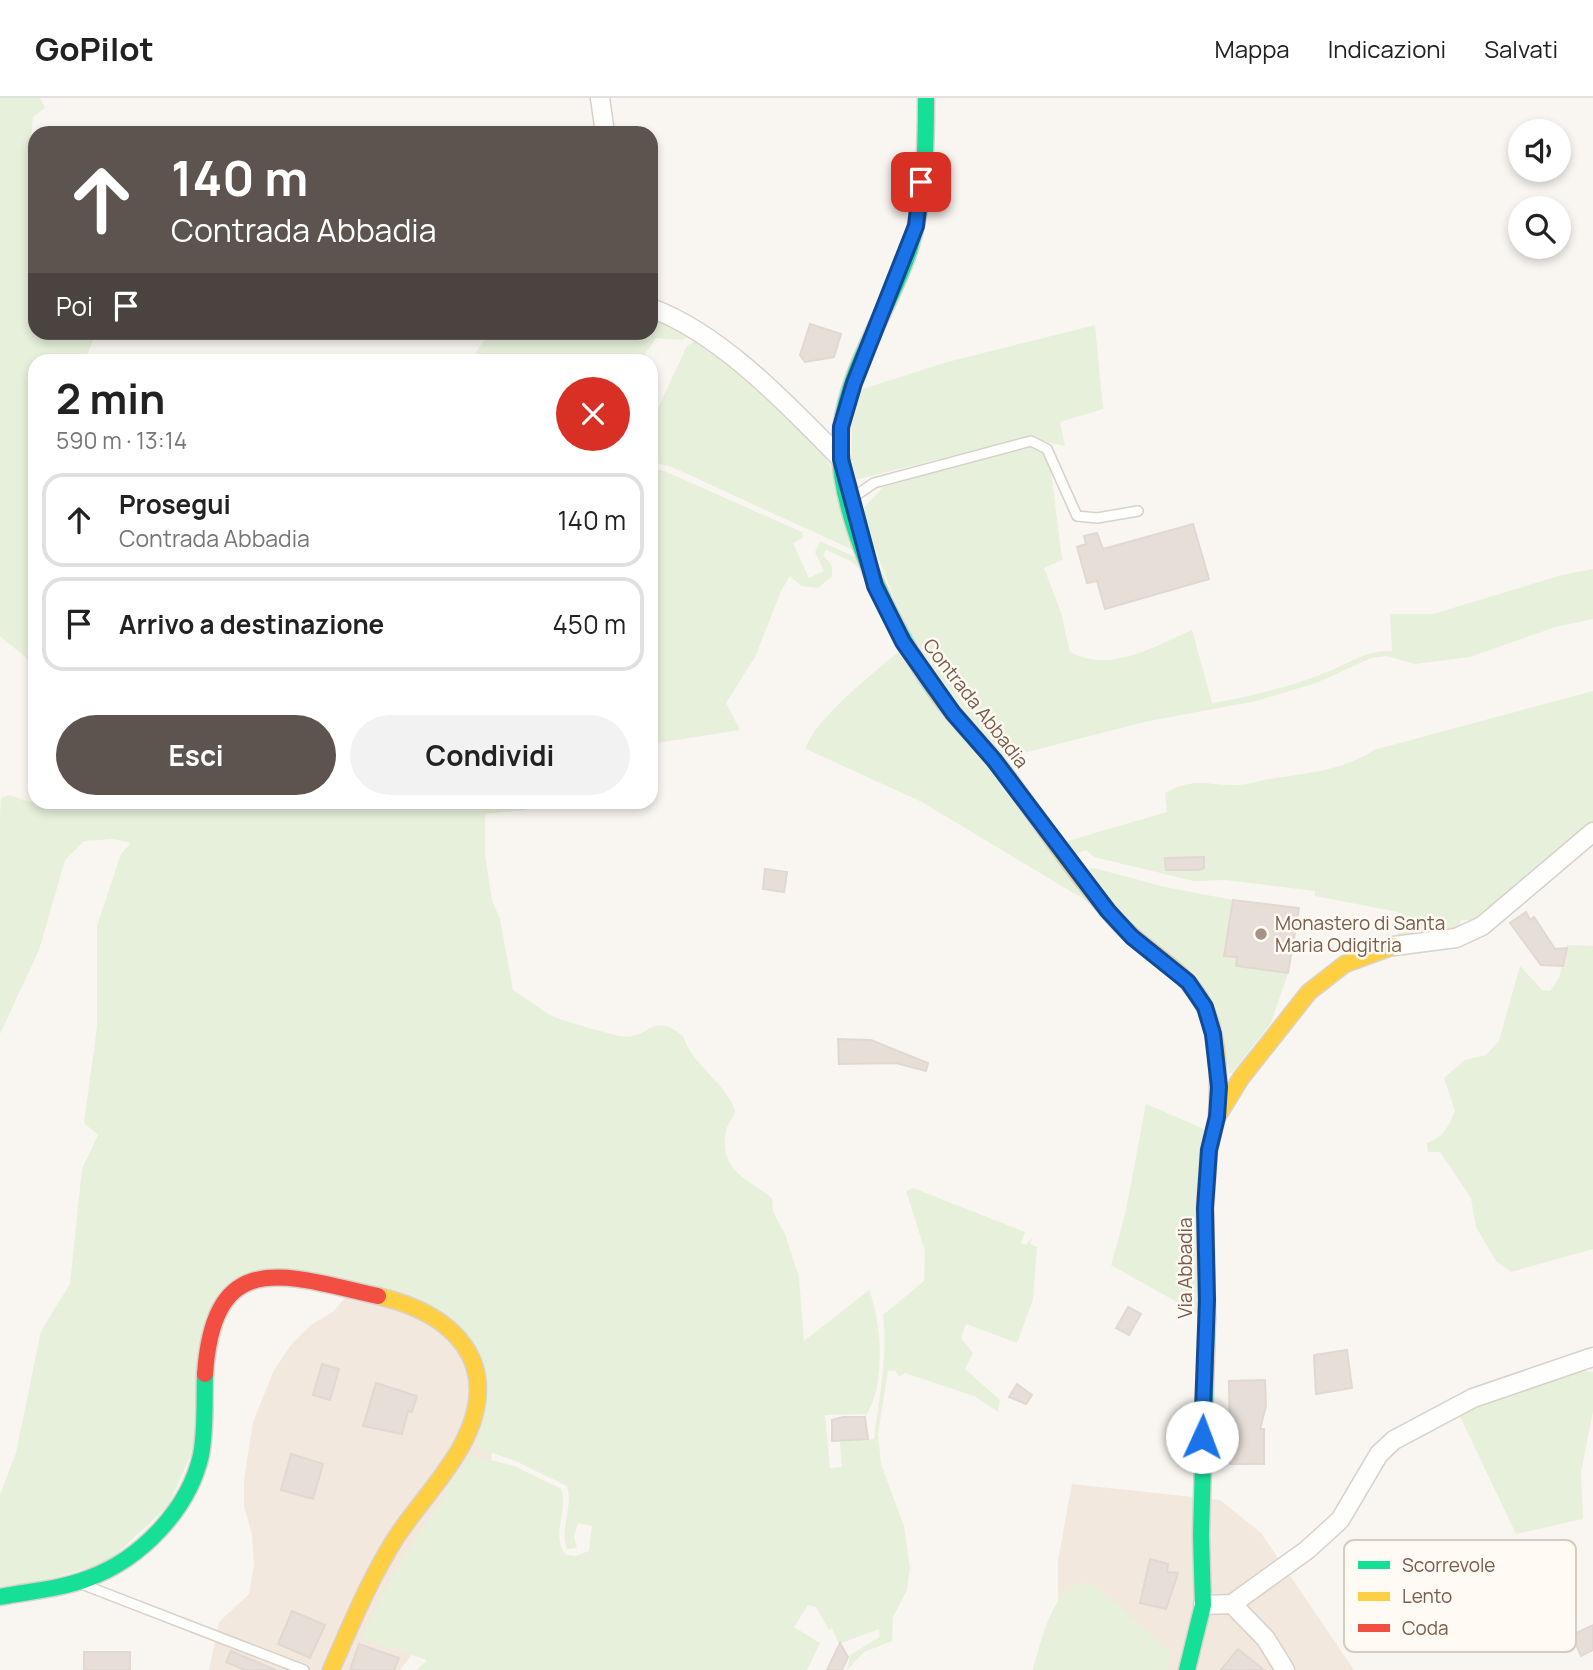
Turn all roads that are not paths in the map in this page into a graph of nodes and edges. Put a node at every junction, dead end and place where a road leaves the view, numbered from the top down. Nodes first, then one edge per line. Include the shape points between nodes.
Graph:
1 (600, 98) edge
2 (926, 98) edge
3 (604, 126) edge
4 (658, 312) edge
5 (841, 459) junction
6 (850, 498) junction
7 (1138, 511) dead end
8 (1593, 832) edge
9 (1394, 946) joint
10 (1217, 1117) junction
11 (1593, 1357) edge
12 (76, 1582) junction
13 (0, 1597) edge
14 (1233, 1604) junction
15 (1203, 1605) junction
16 (304, 1670) edge
17 (331, 1670) edge
18 (1187, 1670) edge
19 (1285, 1670) edge

1 - 3 street
2 - 5 street, Contrada Abbadia via 916,226 854,383 841,427
4 - 5 street via 712,343 771,388
5 - 6 street, Contrada Abbadia
6 - 7 lane via 874,483 1031,441 1047,449 1077,516 1097,518
6 - 10 street, Contrada Abbadia via 875,586 910,652 1108,911 1132,937 1188,982 1205,1007 1217,1061
8 - 9 street via 1482,926 1456,938
9 - 10 street, Via Abbadia via 1345,964 1309,992 1241,1078
10 - 15 street, Via Abbadia via 1209,1150 1205,1208
11 - 14 street via 1473,1398 1385,1446 1340,1520
12 - 13 street
12 - 16 lane
12 - 17 street via 124,1559 184,1501 201,1453 207,1339 228,1295 249,1282 273,1277 304,1279 398,1302 440,1319 461,1338 478,1368 477,1408 468,1434 395,1540
14 - 15 street
14 - 19 street via 1266,1639
15 - 18 street, Via Abbadia

